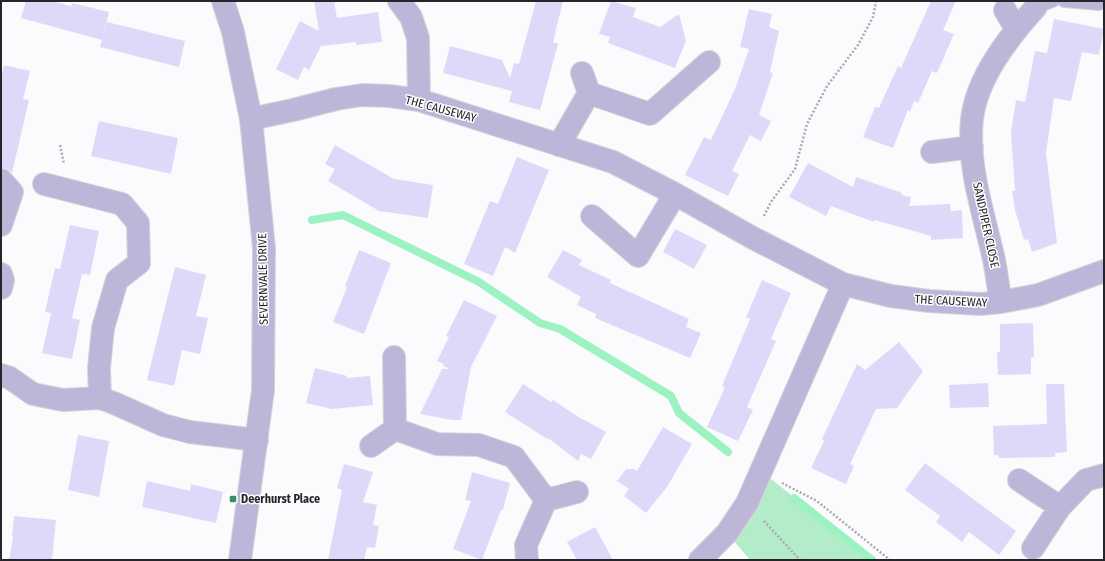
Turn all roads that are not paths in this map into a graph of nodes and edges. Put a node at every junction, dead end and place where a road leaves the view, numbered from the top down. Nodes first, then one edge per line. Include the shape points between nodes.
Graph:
1 (223, 1) edge
2 (399, 1) edge
3 (1064, 1) edge
4 (1045, 4) edge
5 (1099, 4) dead end
6 (1005, 10) dead end
7 (1016, 29) junction
8 (709, 62) dead end
9 (582, 73) dead end
10 (589, 93) junction
11 (419, 100) junction
12 (251, 119) junction
13 (559, 145) junction
14 (972, 147) junction
15 (932, 152) dead end
16 (44, 184) dead end
17 (7, 186) edge
18 (675, 194) junction
19 (592, 216) dead end
20 (1, 225) edge
21 (1104, 271) edge
22 (1, 274) edge
23 (842, 284) junction
24 (1, 288) edge
25 (1001, 302) junction
26 (394, 358) dead end
27 (1, 375) edge
28 (100, 398) junction
29 (395, 429) junction
30 (257, 440) junction
31 (371, 446) dead end
32 (1104, 475) edge
33 (1019, 480) dead end
34 (577, 492) dead end
35 (546, 500) junction
36 (1060, 507) junction
37 (1033, 548) dead end
38 (240, 560) edge
39 (527, 560) edge
40 (700, 560) edge

1 - 12 street, SEVERNVALE DRIVE via 233,32
2 - 11 street via 411,17 418,38
3 - 5 lane
4 - 7 street, SANDPIPER CLOSE
6 - 7 street
7 - 14 street, SANDPIPER CLOSE via 989,70 979,94 972,119
8 - 10 street via 650,114
9 - 10 street
10 - 13 street
11 - 12 street, THE CAUSEWAY via 362,95
11 - 13 street, THE CAUSEWAY
12 - 30 street, SEVERNVALE DRIVE via 264,248 263,384
13 - 18 street, THE CAUSEWAY via 613,162
14 - 15 street
14 - 25 street, SANDPIPER CLOSE via 978,195
16 - 28 street via 122,204 138,223 139,263 117,280 103,328 99,368
17 - 20 street
18 - 19 street via 638,256
18 - 23 street, THE CAUSEWAY
21 - 25 street, THE CAUSEWAY via 1038,295
22 - 24 street
23 - 25 street, THE CAUSEWAY via 929,302
23 - 40 street via 747,503 727,533
26 - 29 street
27 - 28 street via 10,378 33,394 62,400
28 - 30 street via 162,425 190,432
29 - 31 street
29 - 35 street via 437,444 479,446 514,457
30 - 38 street, SEVERNVALE DRIVE
32 - 36 street via 1086,480
33 - 36 street
34 - 35 street
35 - 39 street via 526,545
36 - 37 street

